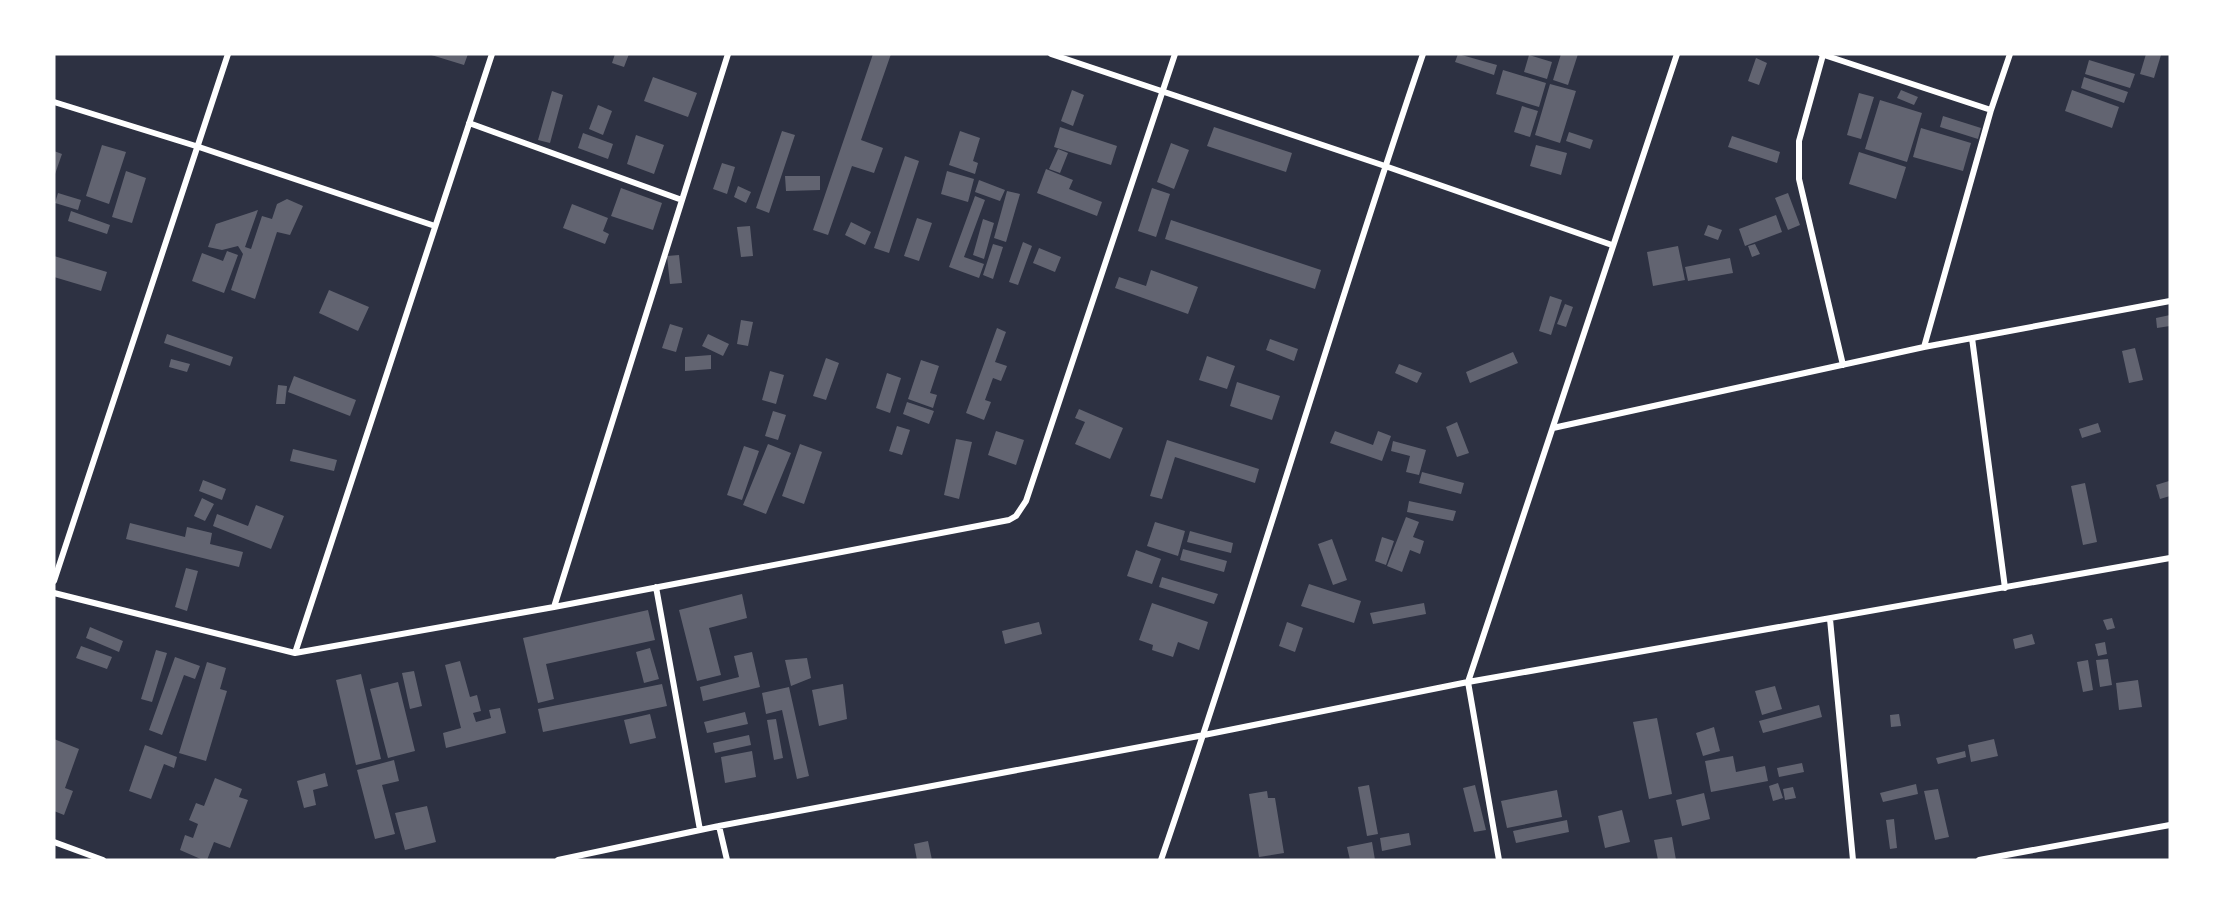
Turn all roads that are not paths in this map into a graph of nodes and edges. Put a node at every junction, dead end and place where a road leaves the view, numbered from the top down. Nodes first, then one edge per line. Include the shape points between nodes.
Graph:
1 (228, 54) edge
2 (492, 54) edge
3 (728, 54) edge
4 (1051, 54) edge
5 (1175, 54) edge
6 (1423, 54) edge
7 (1677, 54) edge
8 (1821, 54) edge
9 (2010, 54) edge
10 (1163, 92) junction
11 (54, 102) edge
12 (1991, 110) junction
13 (469, 123) junction
14 (199, 147) junction
15 (1385, 166) junction
16 (682, 200) junction
17 (435, 226) junction
18 (1612, 245) junction
19 (2170, 302) edge
20 (1972, 338) junction
21 (1924, 347) junction
22 (1843, 365) junction
23 (1553, 428) junction
24 (2170, 558) edge
25 (54, 581) edge
26 (656, 587) junction
27 (2005, 588) junction
28 (54, 592) edge
29 (554, 607) junction
30 (1830, 619) junction
31 (294, 653) junction
32 (1468, 682) junction
33 (1204, 735) junction
34 (2170, 825) edge
35 (719, 826) junction
36 (700, 830) junction
37 (54, 842) edge
38 (103, 860) edge
39 (558, 860) edge
40 (727, 860) edge
41 (1161, 860) edge
42 (1500, 860) edge
43 (1853, 860) edge
44 (1978, 860) edge

1 - 14 street
2 - 13 street
3 - 16 street
4 - 10 street
5 - 10 street
6 - 15 street
7 - 18 street
8 - 12 street
8 - 22 street via 1799,141 1798,160 1803,201
9 - 12 street
10 - 15 street
10 - 26 street via 1026,501 1016,516
11 - 14 street
12 - 21 street
13 - 16 street
13 - 17 street
14 - 17 street
14 - 25 street
15 - 18 street
15 - 33 street
16 - 29 street
17 - 31 street
18 - 23 street
19 - 20 street
20 - 21 street
20 - 27 street
21 - 22 street
22 - 23 street
23 - 32 street
24 - 27 street
26 - 29 street
26 - 36 street
27 - 30 street
28 - 31 street
29 - 31 street
30 - 32 street
30 - 43 street
32 - 33 street
32 - 42 street
33 - 35 street
33 - 41 street
34 - 44 street
35 - 36 street
35 - 40 street
36 - 39 street
37 - 38 street

